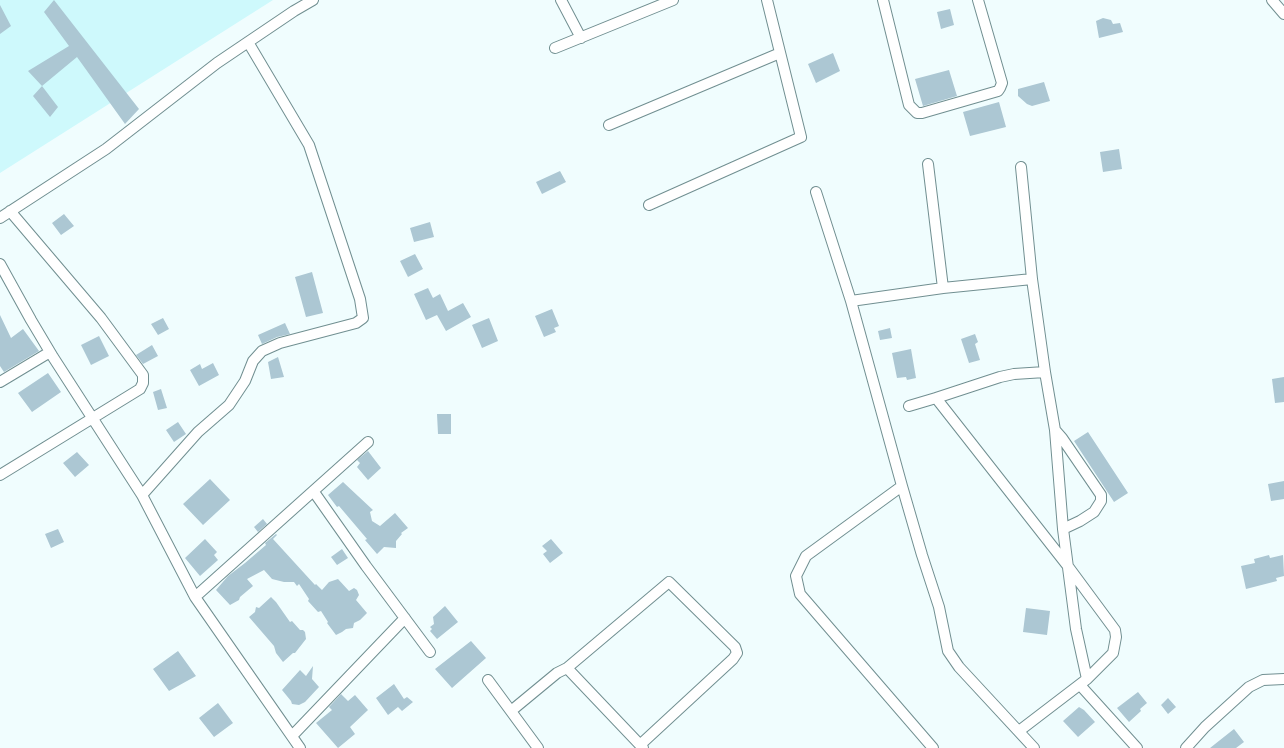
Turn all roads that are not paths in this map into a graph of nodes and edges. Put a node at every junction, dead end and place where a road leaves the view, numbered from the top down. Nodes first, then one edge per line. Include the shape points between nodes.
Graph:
1 (313, 0) edge
2 (561, 0) edge
3 (670, 0) edge
4 (767, 0) edge
5 (883, 0) edge
6 (978, 0) edge
7 (1272, 0) edge
8 (1284, 14) edge
9 (581, 38) junction
10 (248, 42) junction
11 (555, 48) dead end
12 (780, 53) junction
13 (609, 125) dead end
14 (928, 164) dead end
15 (1020, 167) dead end
16 (816, 192) dead end
17 (649, 204) dead end
18 (3, 214) edge
19 (0, 264) edge
20 (1032, 279) junction
21 (943, 288) junction
22 (851, 301) junction
23 (50, 352) junction
24 (1045, 372) junction
25 (0, 382) edge
26 (936, 398) junction
27 (909, 406) dead end
28 (91, 418) junction
29 (1055, 430) junction
30 (368, 442) dead end
31 (0, 475) edge
32 (902, 486) junction
33 (314, 492) junction
34 (142, 495) junction
35 (1063, 529) junction
36 (1067, 565) junction
37 (195, 597) junction
38 (405, 618) junction
39 (430, 652) dead end
40 (567, 668) junction
41 (1284, 679) edge
42 (488, 680) dead end
43 (1083, 682) junction
44 (511, 711) junction
45 (1019, 731) junction
46 (292, 736) junction
47 (641, 747) edge
48 (300, 748) edge
49 (538, 748) edge
50 (933, 748) edge
51 (1034, 748) edge
52 (1137, 748) edge
53 (1186, 748) edge

1 - 10 street
2 - 9 street
3 - 9 street
4 - 12 street
5 - 6 street via 909,105 917,113 998,91 1000,88 1002,83
7 - 8 street
9 - 11 street
10 - 18 street via 106,149
10 - 34 street via 309,145 360,299 363,318 356,323 280,343 262,352 252,361 245,381 229,405 198,432
12 - 13 street
12 - 17 street via 801,137
14 - 21 street
15 - 20 street
16 - 22 street
18 - 28 street via 101,318 142,375 143,383 140,389
19 - 23 street
20 - 21 street
20 - 24 street
21 - 22 street
22 - 32 street
23 - 25 street
23 - 28 street
24 - 26 street via 1000,377
24 - 29 street
26 - 27 street
26 - 36 street
28 - 31 street
28 - 34 street
29 - 35 street
29 - 35 street via 1097,488 1102,501 1094,512
30 - 33 street
32 - 45 street via 940,607 948,651 959,667
32 - 50 street via 806,556 796,576 800,594
33 - 37 street
33 - 38 street
34 - 37 street
35 - 36 street
36 - 43 street
36 - 43 street via 1109,621 1116,637 1113,653
37 - 46 street
38 - 39 street
38 - 46 street
40 - 44 street via 557,673
40 - 47 street
40 - 47 street via 669,582 735,647 737,653 733,659
41 - 53 street via 1264,680 1249,687
42 - 44 street
43 - 45 street
43 - 52 street
44 - 49 street
45 - 51 street
46 - 48 street

